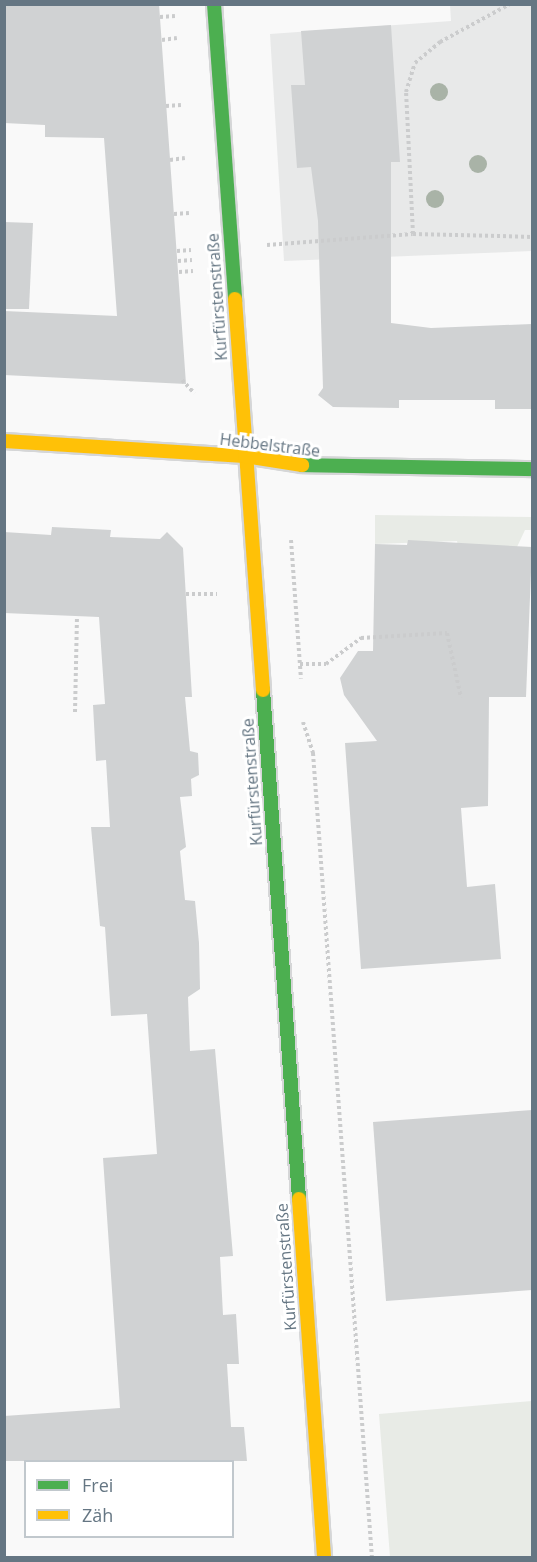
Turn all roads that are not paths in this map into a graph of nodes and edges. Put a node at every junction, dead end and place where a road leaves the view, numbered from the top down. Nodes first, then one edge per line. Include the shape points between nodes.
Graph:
1 (214, 4) edge
2 (4, 441) edge
3 (245, 456) junction
4 (532, 469) edge
5 (324, 1557) edge

1 - 3 street, Kurfürstenstraße
2 - 3 street, Hebbelstraße
3 - 4 street, Hebbelstraße via 319,468
3 - 5 street, Kurfürstenstraße

